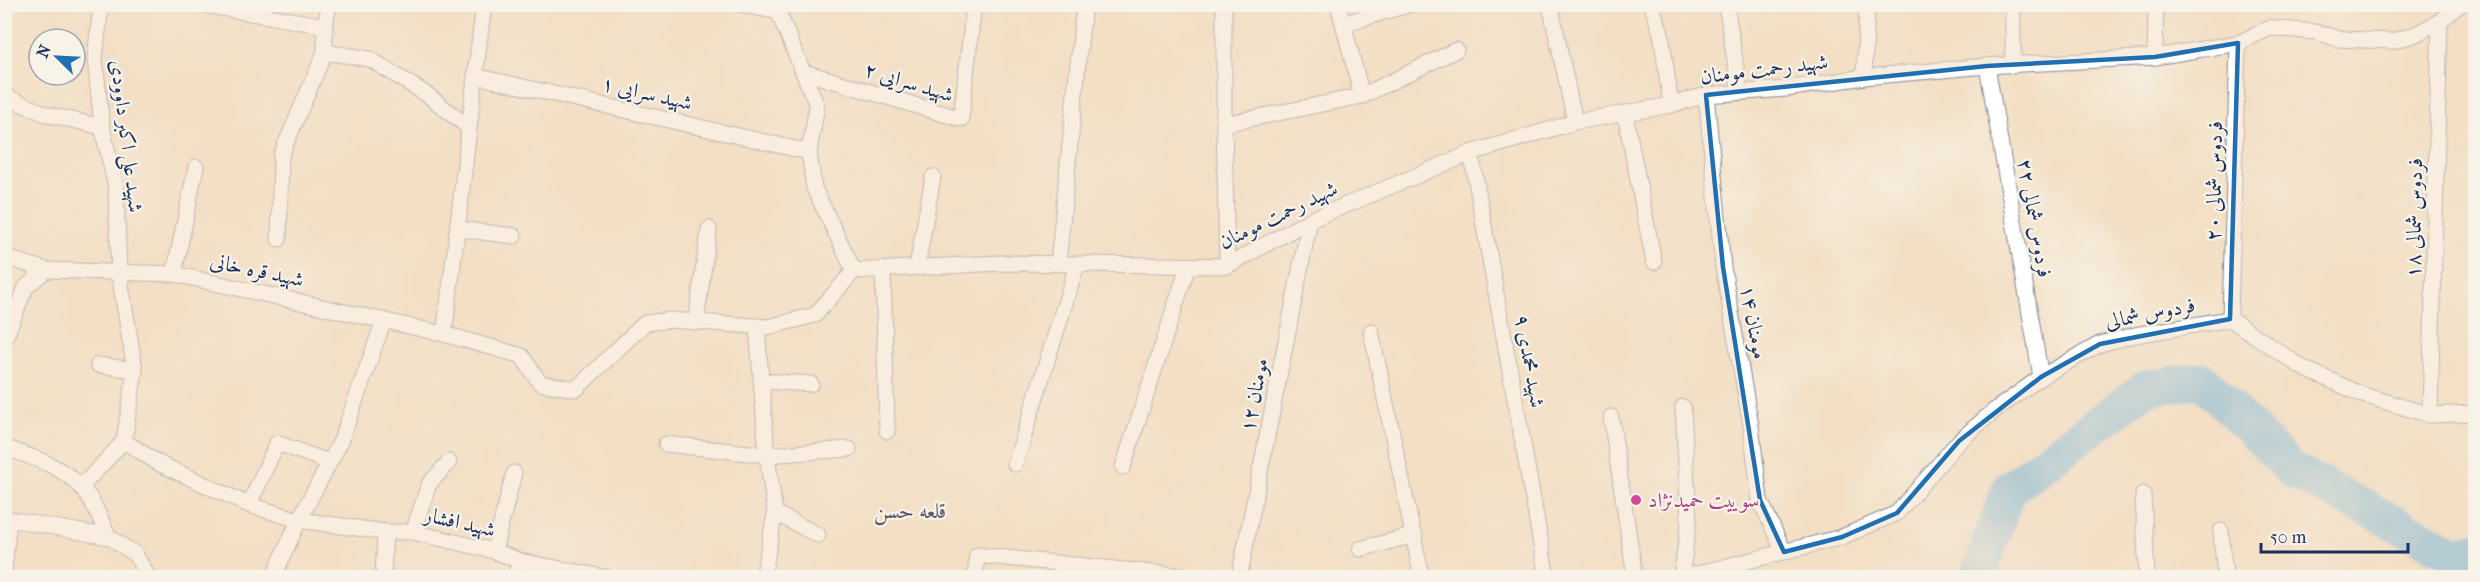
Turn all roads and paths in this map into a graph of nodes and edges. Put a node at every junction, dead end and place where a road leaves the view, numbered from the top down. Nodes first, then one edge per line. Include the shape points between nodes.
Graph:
1 (101, 4) edge
2 (329, 4) edge
3 (484, 4) edge
4 (740, 4) edge
5 (974, 4) edge
6 (1084, 4) edge
7 (1224, 4) edge
8 (1338, 4) edge
9 (1411, 4) edge
10 (1550, 4) edge
11 (1651, 4) edge
12 (1726, 4) edge
13 (1867, 4) edge
14 (2013, 4) edge
15 (2156, 4) edge
16 (2460, 4) edge
17 (210, 6) edge
18 (780, 7) edge
19 (2440, 21) junction
20 (1344, 24) junction
21 (325, 26) junction
22 (2238, 44) junction
23 (1456, 50) dead end
24 (325, 52) junction
25 (2155, 57) junction
26 (1988, 66) junction
27 (2013, 66) junction
28 (804, 72) junction
29 (475, 76) junction
30 (1864, 77) junction
31 (1740, 92) junction
32 (1706, 95) junction
33 (4, 96) edge
34 (1362, 96) junction
35 (1671, 105) junction
36 (1625, 114) junction
37 (1575, 122) junction
38 (1224, 124) junction
39 (102, 127) junction
40 (468, 127) junction
41 (809, 152) junction
42 (1471, 153) junction
43 (196, 167) dead end
44 (933, 177) dead end
45 (1310, 220) junction
46 (459, 229) junction
47 (709, 229) dead end
48 (513, 236) dead end
49 (279, 239) dead end
50 (4, 257) edge
51 (1654, 262) dead end
52 (1058, 264) junction
53 (1077, 265) junction
54 (1188, 266) junction
55 (1227, 266) junction
56 (917, 267) junction
57 (46, 270) junction
58 (883, 270) junction
59 (854, 271) junction
60 (120, 273) junction
61 (174, 274) junction
62 (2230, 319) junction
63 (384, 320) junction
64 (696, 322) junction
65 (757, 326) junction
66 (1371, 331) dead end
67 (444, 334) junction
68 (4, 341) edge
69 (98, 365) dead end
70 (135, 370) junction
71 (2041, 376) junction
72 (761, 381) junction
73 (811, 384) dead end
74 (1683, 407) dead end
75 (2475, 413) edge
76 (2430, 415) junction
77 (1611, 417) dead end
78 (887, 430) dead end
79 (124, 441) junction
80 (666, 444) dead end
81 (4, 447) edge
82 (849, 448) dead end
83 (767, 455) junction
84 (329, 462) junction
85 (449, 462) dead end
86 (1015, 464) dead end
87 (1123, 467) dead end
88 (514, 473) dead end
89 (81, 487) junction
90 (2143, 494) dead end
91 (249, 505) junction
92 (775, 513) junction
93 (299, 520) junction
94 (2221, 531) dead end
95 (385, 532) junction
96 (412, 532) junction
97 (818, 535) dead end
98 (1415, 535) junction
99 (109, 537) junction
100 (1360, 549) dead end
101 (495, 551) junction
102 (1784, 552) junction
103 (520, 561) junction
104 (4, 572) edge
105 (1707, 574) edge
106 (383, 575) dead end
107 (1680, 577) edge
108 (149, 578) edge
109 (273, 578) edge
110 (514, 578) edge
111 (609, 578) edge
112 (763, 578) edge
113 (975, 578) edge
114 (1204, 578) edge
115 (1239, 578) edge
116 (1422, 578) edge
117 (1547, 578) edge
118 (1635, 578) edge
119 (2147, 578) edge
120 (2225, 578) edge

1 - 39 street, شهید علی اکبر داوودی via 95,59
2 - 21 street
3 - 29 street
4 - 18 street
5 - 28 street, شهید سرایی ۲ via 961,119
6 - 52 street
7 - 38 street
8 - 20 street
9 - 20 street
10 - 37 street
11 - 35 street via 1662,33
12 - 31 street
13 - 30 street
14 - 27 street
15 - 25 street
16 - 19 street, شهید رحمت مومنان
17 - 21 street
18 - 28 street
19 - 22 street, شهید رحمت مومنان via 2393,41 2340,39 2315,32 2270,28
19 - 76 street, فردوس شمالی ۱۸
20 - 34 street
21 - 24 street
22 - 25 street, شهید رحمت مومنان
22 - 62 street, فردوس شمالی ۲۰
23 - 34 street
24 - 40 street via 370,59 429,96
24 - 49 street via 280,155
25 - 27 street, شهید رحمت مومنان
26 - 27 street, شهید رحمت مومنان
26 - 30 street, شهید رحمت مومنان
26 - 71 street, فردوس شمالی ۲۲
28 - 41 street via 817,106
29 - 40 street
29 - 41 street, شهید سرایی ۱
30 - 31 street, شهید رحمت مومنان
31 - 32 street, شهید رحمت مومنان
32 - 35 street, شهید رحمت مومنان
32 - 102 street, مومنان ۱۴ via 1723,267 1760,500
33 - 39 street via 46,114
34 - 38 street
35 - 36 street, شهید رحمت مومنان
36 - 37 street, شهید رحمت مومنان
36 - 51 street
37 - 42 street, شهید رحمت مومنان
38 - 55 street
39 - 60 street, شهید علی اکبر داوودی via 116,187
40 - 46 street
41 - 59 street via 814,188
42 - 45 street, شهید رحمت مومنان
42 - 117 street, ۹ شهید محمدی
43 - 61 street
44 - 56 street
45 - 55 street, شهید رحمت مومنان
45 - 115 street, مومنان ۱۲
46 - 48 street
46 - 67 street
47 - 64 street
50 - 57 street, شهید قره خانی
52 - 53 street, شهید رحمت مومنان
52 - 56 street, شهید رحمت مومنان
53 - 54 street, شهید رحمت مومنان
53 - 86 street
54 - 55 street, شهید رحمت مومنان
54 - 87 street
56 - 58 street, شهید رحمت مومنان
57 - 60 street, شهید قره خانی
57 - 68 street via 26,286
58 - 59 street, شهید رحمت مومنان
58 - 78 street
59 - 65 street via 814,315 768,327
60 - 61 street, شهید قره خانی
60 - 70 street, شهید علی اکبر داوودی
61 - 63 street, شهید قره خانی
62 - 71 street, فردوس شمالی via 2100,344
62 - 76 street via 2303,368 2363,395
63 - 67 street
63 - 84 street via 341,441
64 - 65 street
64 - 67 street via 645,323 576,389 540,383 522,356
65 - 72 street
66 - 98 street
69 - 70 street
70 - 79 street, شهید علی اکبر داوودی
71 - 102 street, فردوس شمالی via 1959,441 1897,513 1842,537
72 - 73 street
72 - 83 street
74 - 107 street via 1689,522
75 - 76 street
77 - 118 street
79 - 89 street
79 - 91 street, شهید افشار via 158,463
80 - 83 street
81 - 89 street via 49,464
82 - 83 street
83 - 92 street
84 - 91 street via 277,443
84 - 93 street
85 - 96 street via 429,484
88 - 101 street
89 - 99 street
90 - 119 street
91 - 93 street, شهید افشار
92 - 97 street
92 - 112 street
93 - 95 street, شهید افشار
93 - 109 street
94 - 120 street
95 - 96 street, شهید افشار
95 - 106 street
96 - 101 street, شهید افشار
98 - 100 street
98 - 116 street
99 - 104 street via 9,519
99 - 108 street via 135,554
101 - 103 street, شهید افشار
102 - 105 street, فردوس شمالی
103 - 110 street
103 - 111 street, شهید افشار
105 - 107 street, فردوس شمالی
113 - 114 street via 977,555

